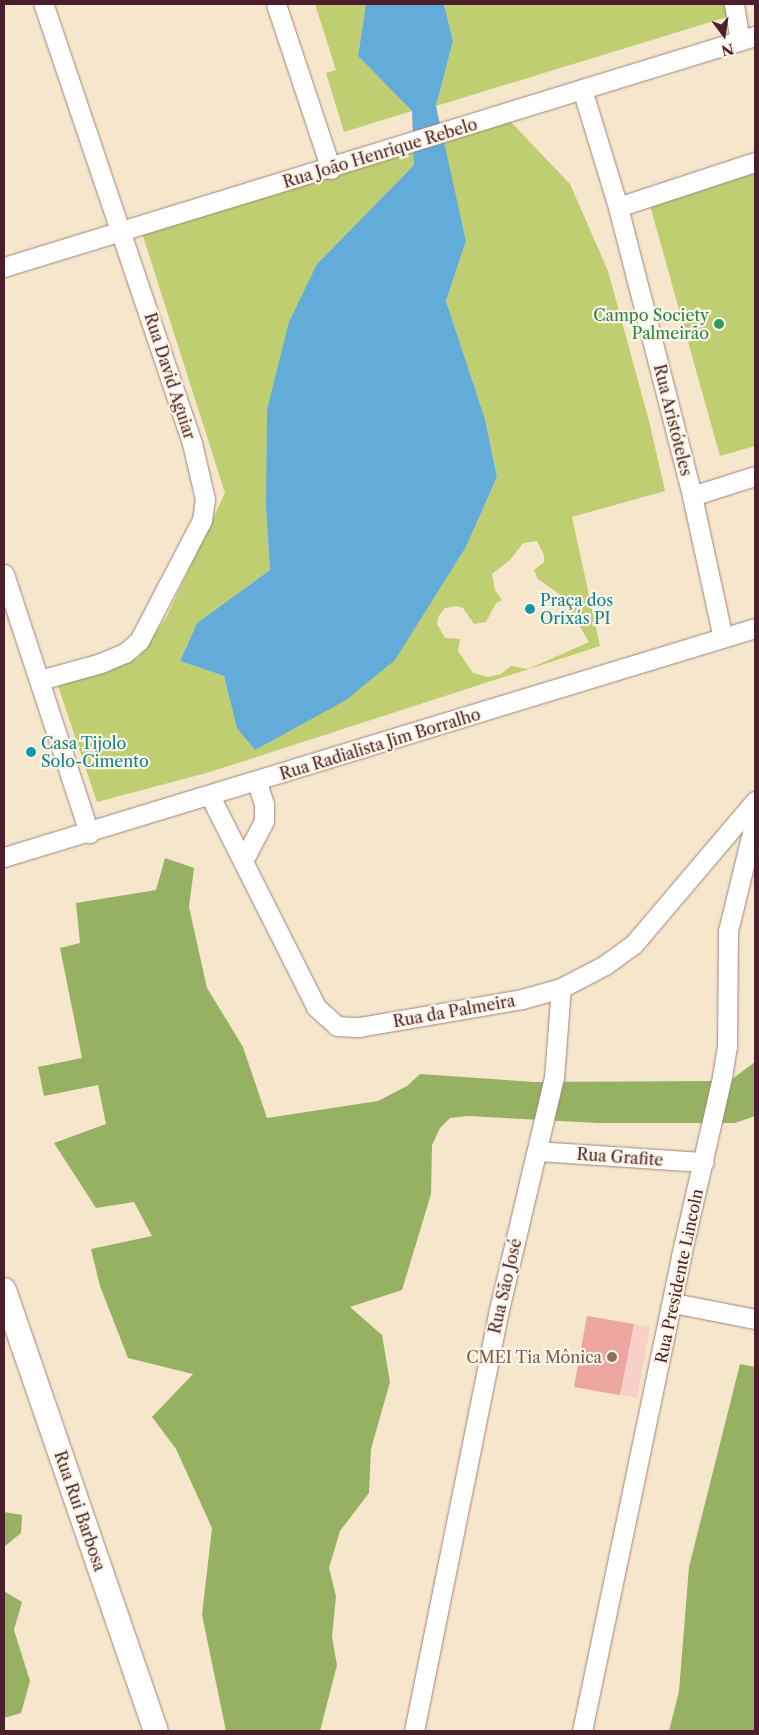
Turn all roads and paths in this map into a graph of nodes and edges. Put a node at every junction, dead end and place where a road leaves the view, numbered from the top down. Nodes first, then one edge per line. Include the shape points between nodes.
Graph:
1 (43, 4) edge
2 (276, 4) edge
3 (734, 4) edge
4 (748, 39) edge
5 (582, 89) junction
6 (755, 162) edge
7 (331, 169) junction
8 (618, 207) junction
9 (122, 231) junction
10 (4, 267) edge
11 (755, 476) edge
12 (692, 496) junction
13 (4, 574) edge
14 (755, 628) edge
15 (724, 638) junction
16 (40, 680) junction
17 (257, 782) junction
18 (210, 796) junction
19 (755, 801) edge
20 (755, 820) edge
21 (89, 833) junction
22 (4, 857) edge
23 (243, 862) junction
24 (561, 988) junction
25 (537, 1151) junction
26 (704, 1162) junction
27 (4, 1290) edge
28 (673, 1303) junction
29 (755, 1318) edge
30 (156, 1731) edge
31 (414, 1731) edge
32 (582, 1731) edge

1 - 9 street, Rua David Aguiar
2 - 7 street
3 - 4 street
4 - 5 street, Rua João Henrique Rebelo
5 - 7 street, Rua João Henrique Rebelo
5 - 8 street, Rua Aristóteles
6 - 8 street
7 - 9 street, Rua João Henrique Rebelo
8 - 12 street, Rua Aristóteles
9 - 10 street, Rua João Henrique Rebelo
9 - 16 street, Rua David Aguiar via 192,443 205,499 202,520 138,641 125,653 101,663
11 - 12 street
12 - 15 street, Rua Aristóteles
13 - 16 street
14 - 15 street, Rua Radialista Jim Borralho
15 - 17 street, Rua Radialista Jim Borralho
16 - 21 street
17 - 18 street, Rua Radialista Jim Borralho
17 - 23 street via 264,804 264,821
18 - 21 street, Rua Radialista Jim Borralho
18 - 23 street, Rua da Palmeira
19 - 24 street, Rua da Palmeira via 633,945 605,966
20 - 26 street, Rua Presidente Lincoln via 728,931 727,1047
21 - 22 street, Rua Radialista Jim Borralho
23 - 24 street, Rua da Palmeira via 300,981 316,1007 337,1026 389,1023 522,999
24 - 25 street, Rua São José via 554,1078
25 - 26 street, Rua Grafite
25 - 31 street, Rua São José via 498,1314
26 - 28 street, Rua Presidente Lincoln
27 - 30 street, Rua Rui Barbosa
28 - 29 street
28 - 32 street, Rua Presidente Lincoln

